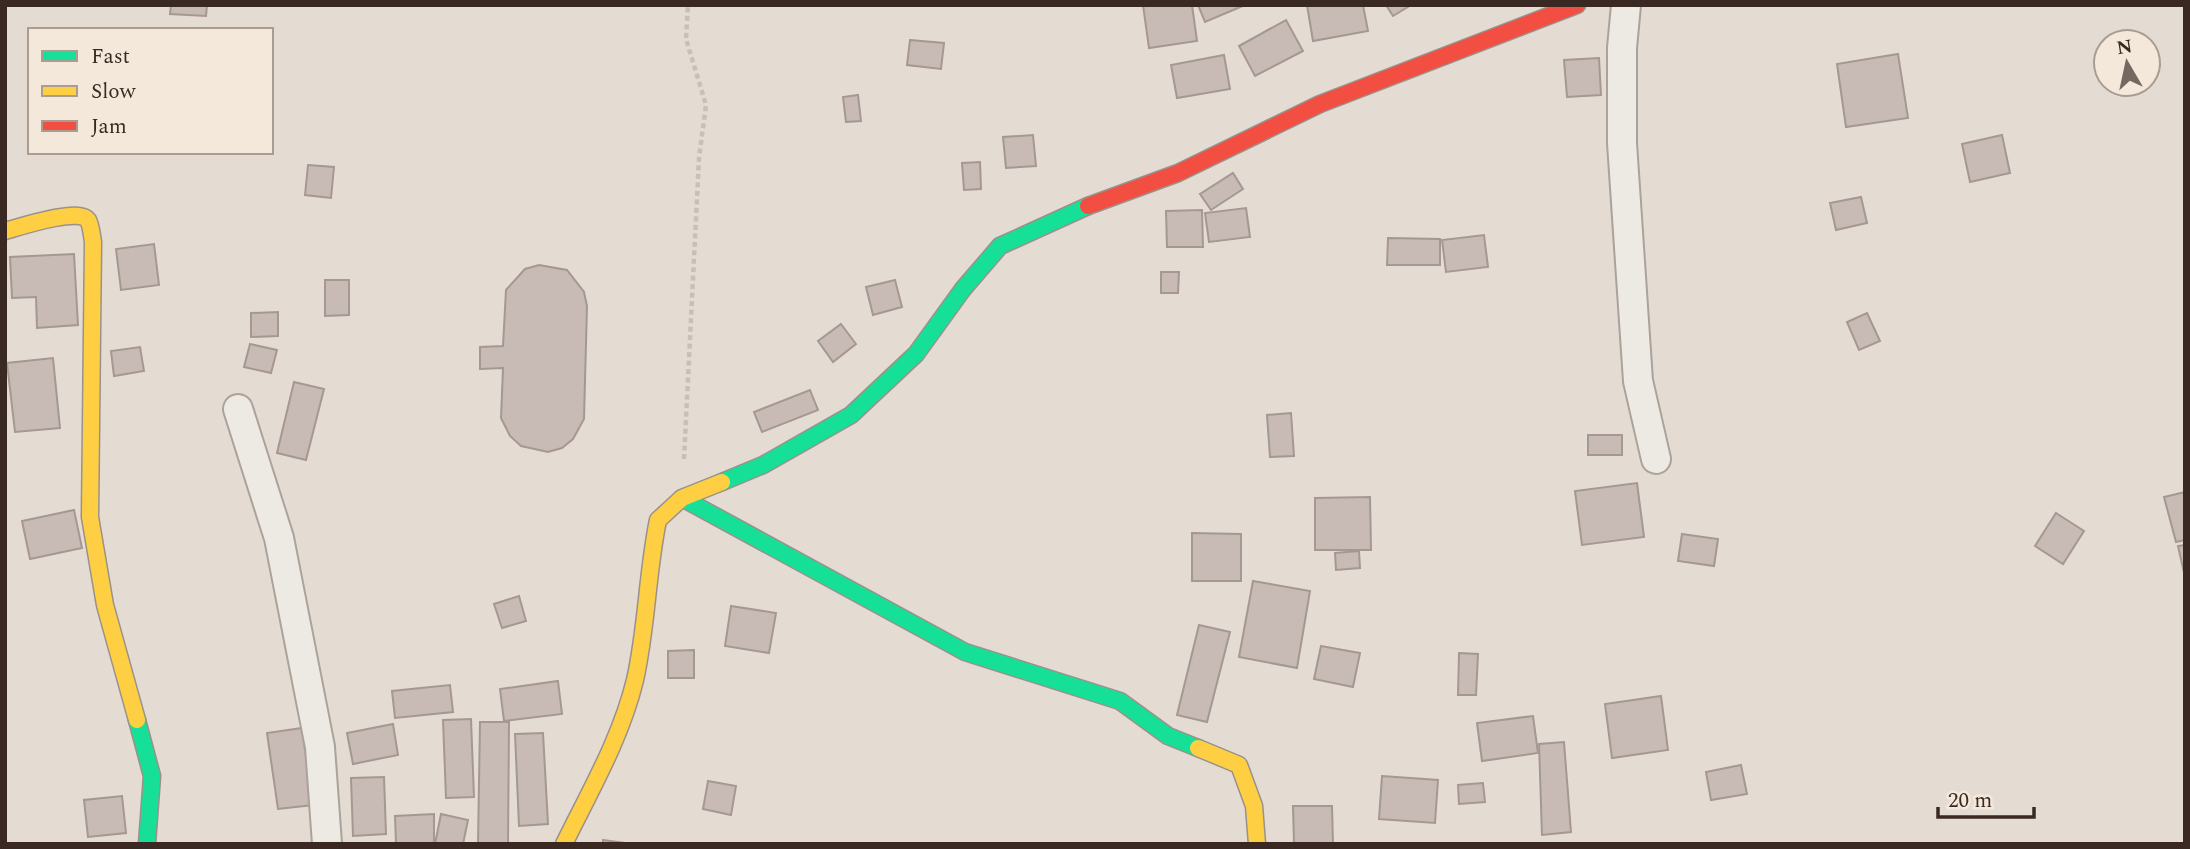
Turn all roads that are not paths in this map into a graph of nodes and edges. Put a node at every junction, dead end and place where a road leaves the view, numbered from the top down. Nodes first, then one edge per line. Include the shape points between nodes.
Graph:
1 (1577, 5) edge
2 (1626, 5) edge
3 (5, 231) edge
4 (238, 409) dead end
5 (1656, 459) dead end
6 (682, 498) junction
7 (147, 844) edge
8 (327, 844) edge
9 (564, 844) edge
10 (1257, 844) edge

1 - 6 street via 1320,104 1178,173 1000,246 916,354 851,415 763,465
2 - 5 street via 1622,143 1638,381
3 - 7 street via 69,215 82,215 90,226 94,299 90,517 105,605 152,776
4 - 8 street via 279,538 320,747
6 - 9 street via 658,520 634,683 618,734
6 - 10 street via 965,652 1120,701 1168,736 1239,765 1254,806

